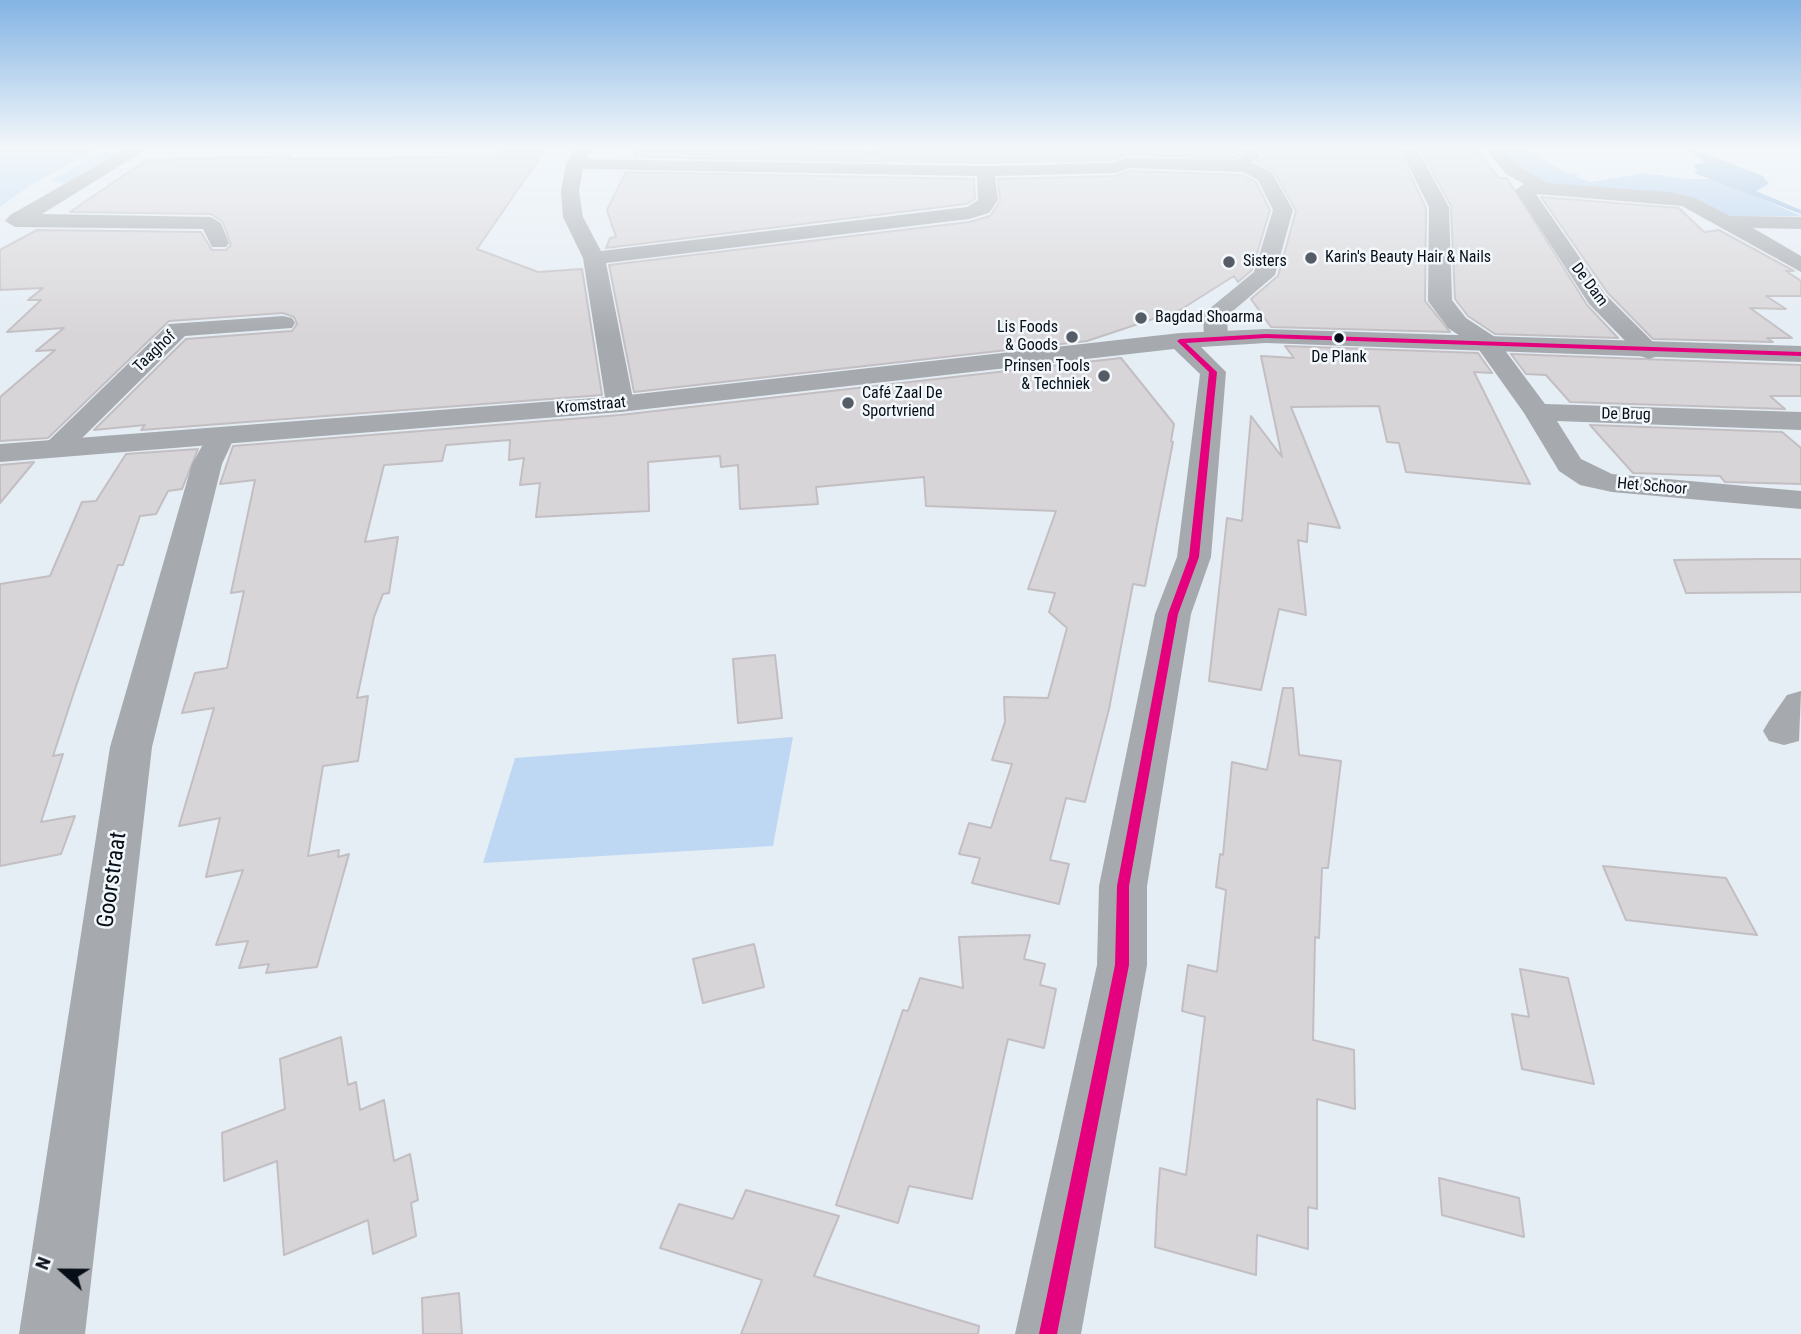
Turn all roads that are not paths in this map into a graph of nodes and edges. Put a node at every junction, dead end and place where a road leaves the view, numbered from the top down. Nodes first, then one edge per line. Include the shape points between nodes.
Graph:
1 (31, 211) edge
2 (572, 211) edge
3 (975, 211) edge
4 (1283, 211) edge
5 (1438, 211) edge
6 (1538, 211) edge
7 (1706, 211) edge
8 (17, 219) junction
9 (1726, 222) junction
10 (1801, 223) edge
11 (0, 233) edge
12 (219, 243) dead end
13 (594, 258) junction
14 (1801, 264) edge
15 (283, 323) dead end
16 (1198, 340) junction
17 (1486, 342) junction
18 (1649, 351) junction
19 (1801, 354) edge
20 (620, 404) junction
21 (1537, 412) junction
22 (1801, 421) edge
23 (220, 436) junction
24 (56, 448) junction
25 (0, 453) edge
26 (1801, 500) edge
27 (52, 1334) edge
28 (1048, 1334) edge

1 - 8 street
2 - 13 street
3 - 13 street
4 - 16 street via 1264,275 1216,314
5 - 17 street via 1440,301 1457,323
6 - 18 street, De Dam via 1597,299
7 - 9 street
8 - 11 street
8 - 12 street via 212,223
9 - 10 street
9 - 14 street
13 - 20 street
15 - 24 street, Taaghof via 178,329
16 - 17 street via 1266,336
16 - 20 street, Kromstraat
16 - 28 street via 1213,372 1194,557 1173,614 1123,886 1122,965
17 - 18 street
17 - 21 street
18 - 19 street
20 - 23 street, Kromstraat
21 - 22 street, De Brug
21 - 26 street, Het Schoor via 1570,465 1591,478
23 - 24 street, Kromstraat
23 - 27 street, Goorstraat via 208,464 131,747
24 - 25 street, Kromstraat

